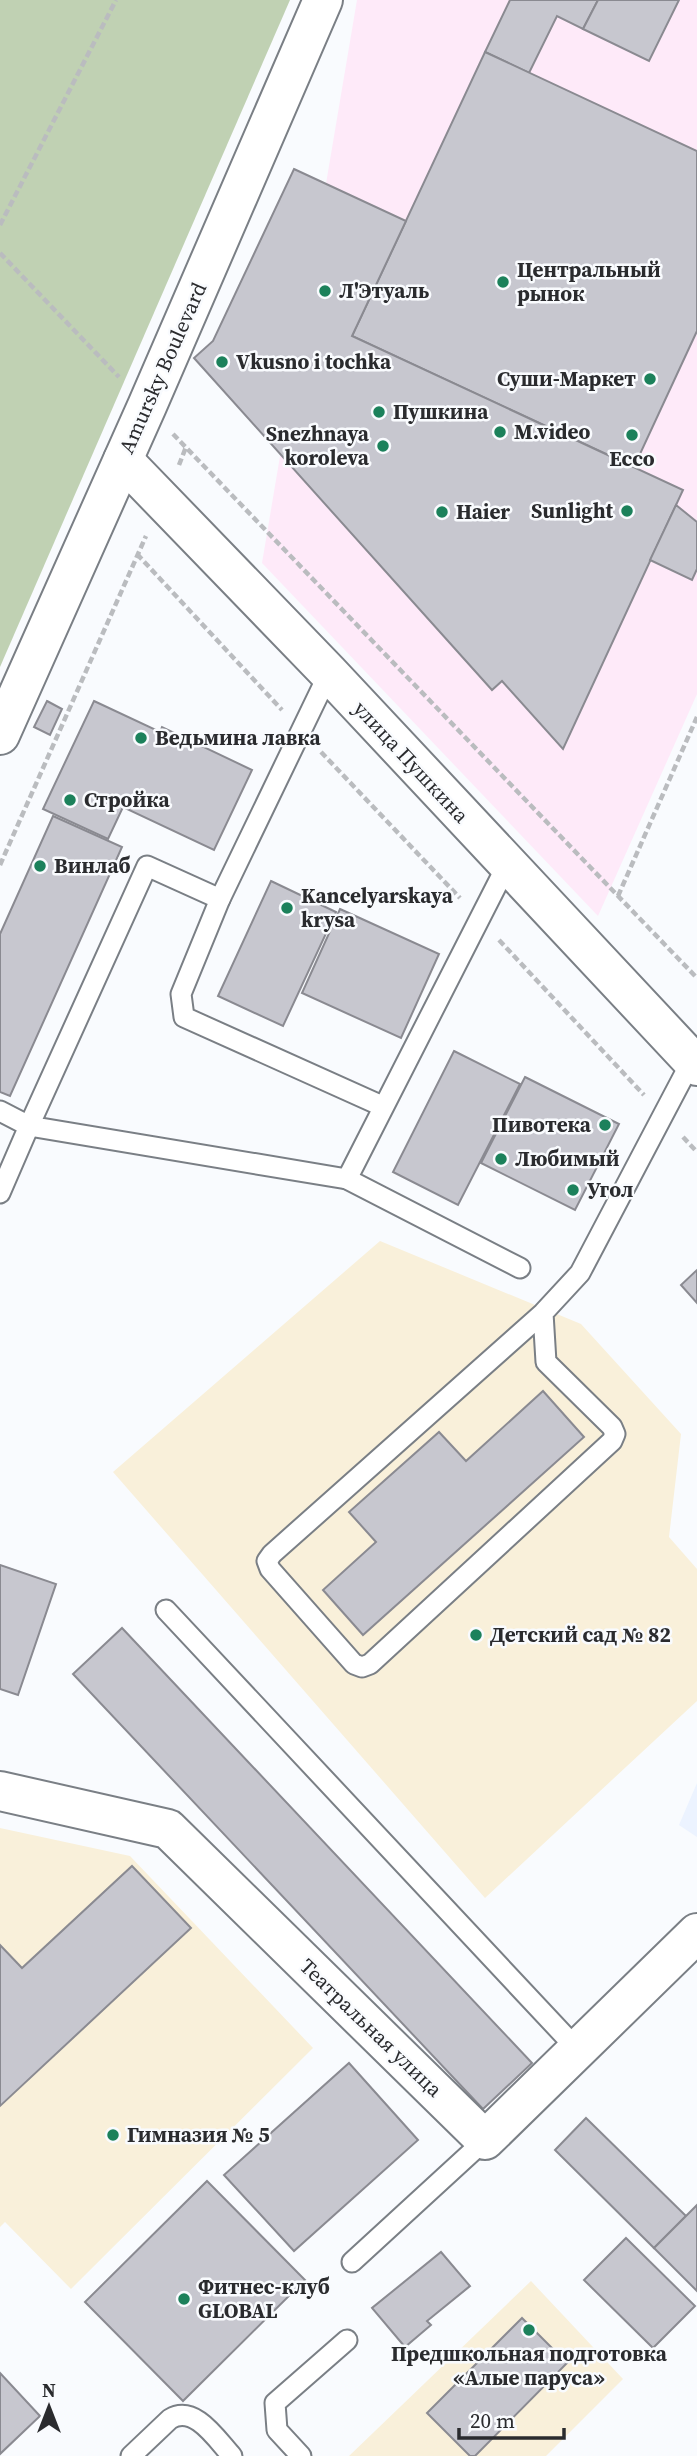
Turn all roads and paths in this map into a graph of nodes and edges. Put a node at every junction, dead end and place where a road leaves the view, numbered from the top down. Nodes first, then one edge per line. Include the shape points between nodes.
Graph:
1 (116, 0) edge
2 (323, 0) edge
3 (0, 225) edge
4 (0, 253) edge
5 (147, 406) junction
6 (186, 447) junction
7 (123, 460) junction
8 (163, 500) junction
9 (137, 554) junction
10 (329, 673) junction
11 (697, 717) edge
12 (301, 730) junction
13 (0, 735) edge
14 (0, 865) edge
15 (507, 865) junction
16 (618, 896) junction
17 (220, 899) junction
18 (479, 919) junction
19 (697, 978) edge
20 (695, 1063) edge
21 (382, 1106) junction
22 (0, 1111) edge
23 (663, 1116) junction
24 (29, 1126) junction
25 (697, 1152) edge
26 (347, 1179) junction
27 (0, 1193) edge
28 (520, 1269) dead end
29 (543, 1312) junction
30 (166, 1610) dead end
31 (0, 1791) edge
32 (697, 1933) edge
33 (577, 2049) junction
34 (485, 2140) junction
35 (352, 2262) dead end
36 (347, 2340) dead end
37 (131, 2456) edge
38 (232, 2456) edge
39 (301, 2456) edge

1 - 3 path
2 - 5 street, Amursky Boulevard
4 - 5 path
5 - 6 path
5 - 7 street, Amursky Boulevard
6 - 8 path
6 - 16 path
7 - 8 street, улица Пушкина
7 - 13 street, Amursky Boulevard
8 - 9 path
8 - 10 street, улица Пушкина
9 - 12 path
9 - 14 path
10 - 12 lane
10 - 15 street, улица Пушкина
11 - 16 path
12 - 17 lane
12 - 18 path
15 - 18 lane
15 - 20 street, улица Пушкина
16 - 19 path
17 - 21 lane via 181,995 184,1017
17 - 24 lane via 148,866
18 - 21 lane
18 - 23 path
20 - 23 lane
21 - 26 lane
22 - 24 lane
23 - 25 path
23 - 29 lane via 580,1273
24 - 26 lane
24 - 27 lane
26 - 28 lane
29 - 29 lane via 267,1561 354,1664 370,1664 612,1441 612,1427 547,1362
30 - 33 lane
31 - 34 street, Театральная улица via 168,1829
32 - 33 street
33 - 34 street
34 - 35 lane
36 - 39 lane via 275,2403 277,2430
37 - 38 lane via 170,2419 185,2414 201,2423

